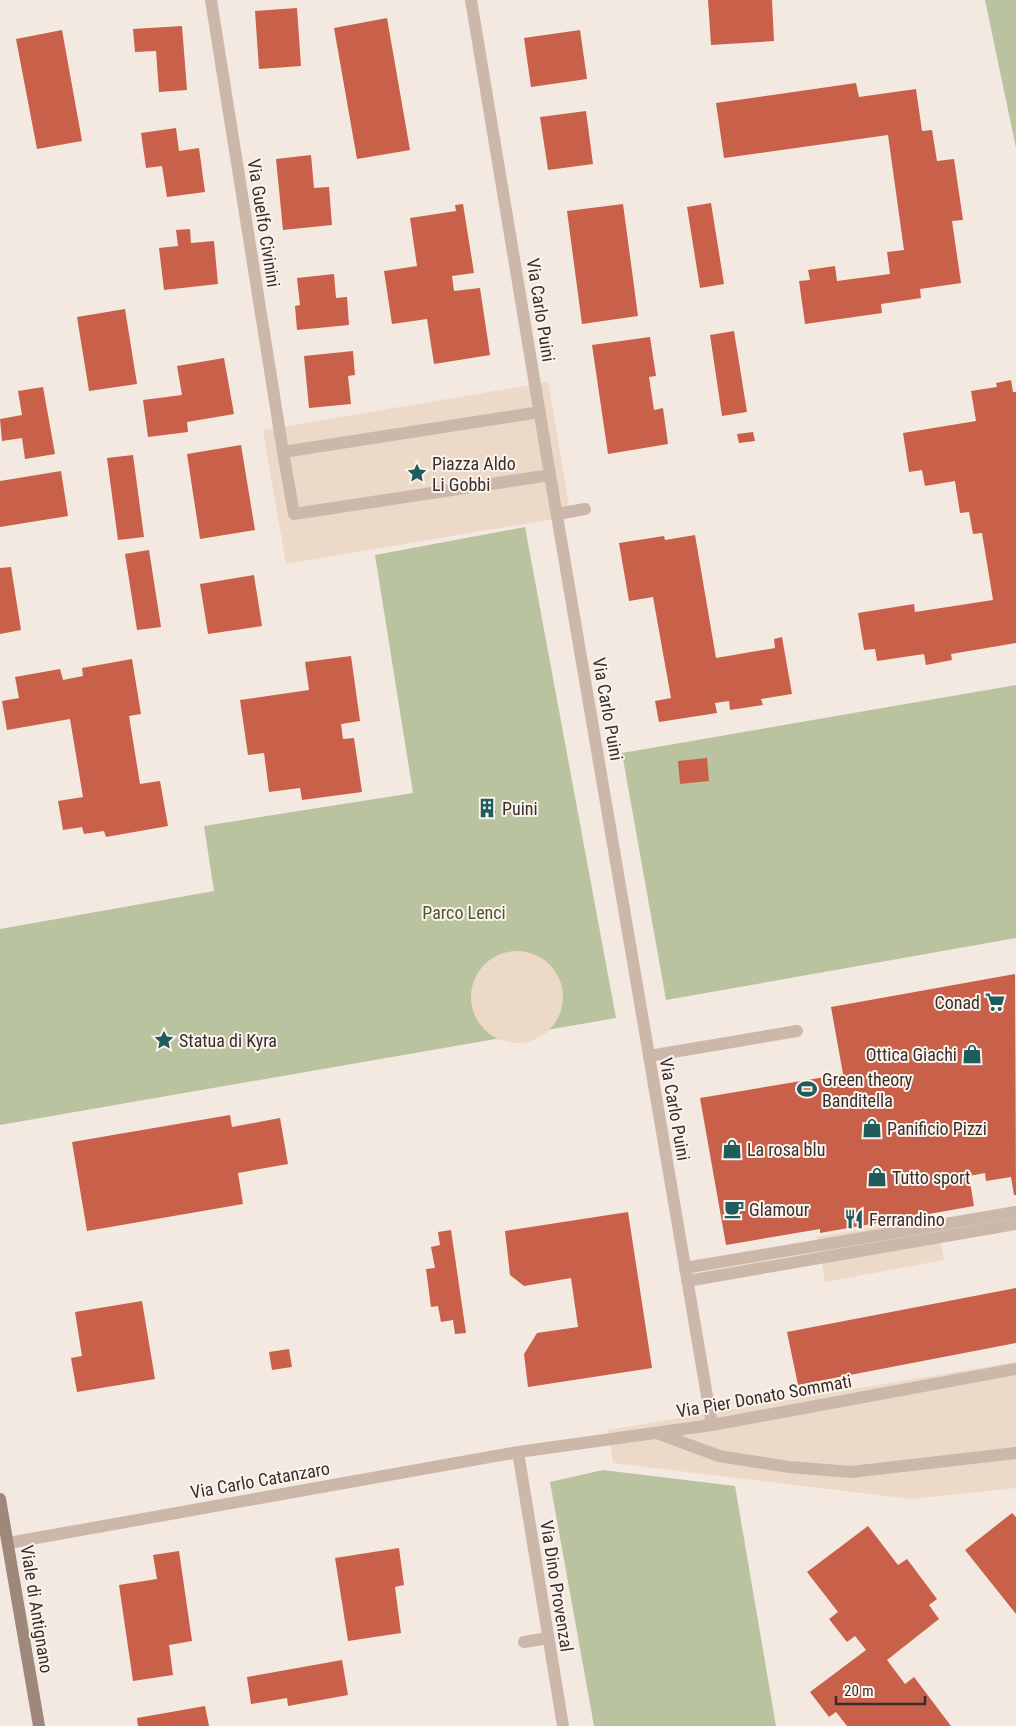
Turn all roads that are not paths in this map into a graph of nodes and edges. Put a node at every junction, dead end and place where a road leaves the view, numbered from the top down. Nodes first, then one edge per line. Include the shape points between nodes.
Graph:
1 (211, 0) edge
2 (472, 0) edge
3 (540, 412) junction
4 (283, 452) junction
5 (550, 475) junction
6 (585, 508) dead end
7 (557, 514) junction
8 (797, 1031) dead end
9 (648, 1056) junction
10 (1016, 1212) edge
11 (1016, 1224) edge
12 (685, 1268) junction
13 (687, 1281) junction
14 (1016, 1369) edge
15 (712, 1425) junction
16 (655, 1432) junction
17 (518, 1452) junction
18 (1016, 1453) edge
19 (0, 1499) edge
20 (8, 1542) junction
21 (548, 1638) junction
22 (524, 1642) dead end
23 (39, 1726) edge
24 (563, 1726) edge

1 - 4 street, Via Guelfo Civinini
2 - 3 street, Via Carlo Puini
3 - 4 street
3 - 5 street, Via Carlo Puini
4 - 5 street via 294,514
5 - 7 street, Via Carlo Puini
6 - 7 street
7 - 9 street, Via Carlo Puini
8 - 9 street
9 - 12 street, Via Carlo Puini
10 - 12 street
11 - 13 street
12 - 13 street, Via Carlo Puini
13 - 15 street, Via Carlo Puini
14 - 15 street, Via Pier Donato Sommati
15 - 16 street, Via Pier Donato Sommati
16 - 17 street, Via Pier Donato Sommati
16 - 18 street via 719,1456 788,1467 851,1472
17 - 20 street, Via Carlo Catanzaro
17 - 21 street, Via Dino Provenzal
19 - 20 main road, Viale di Antignano
20 - 23 main road, Viale di Antignano
21 - 22 street
21 - 24 street, Via Dino Provenzal

